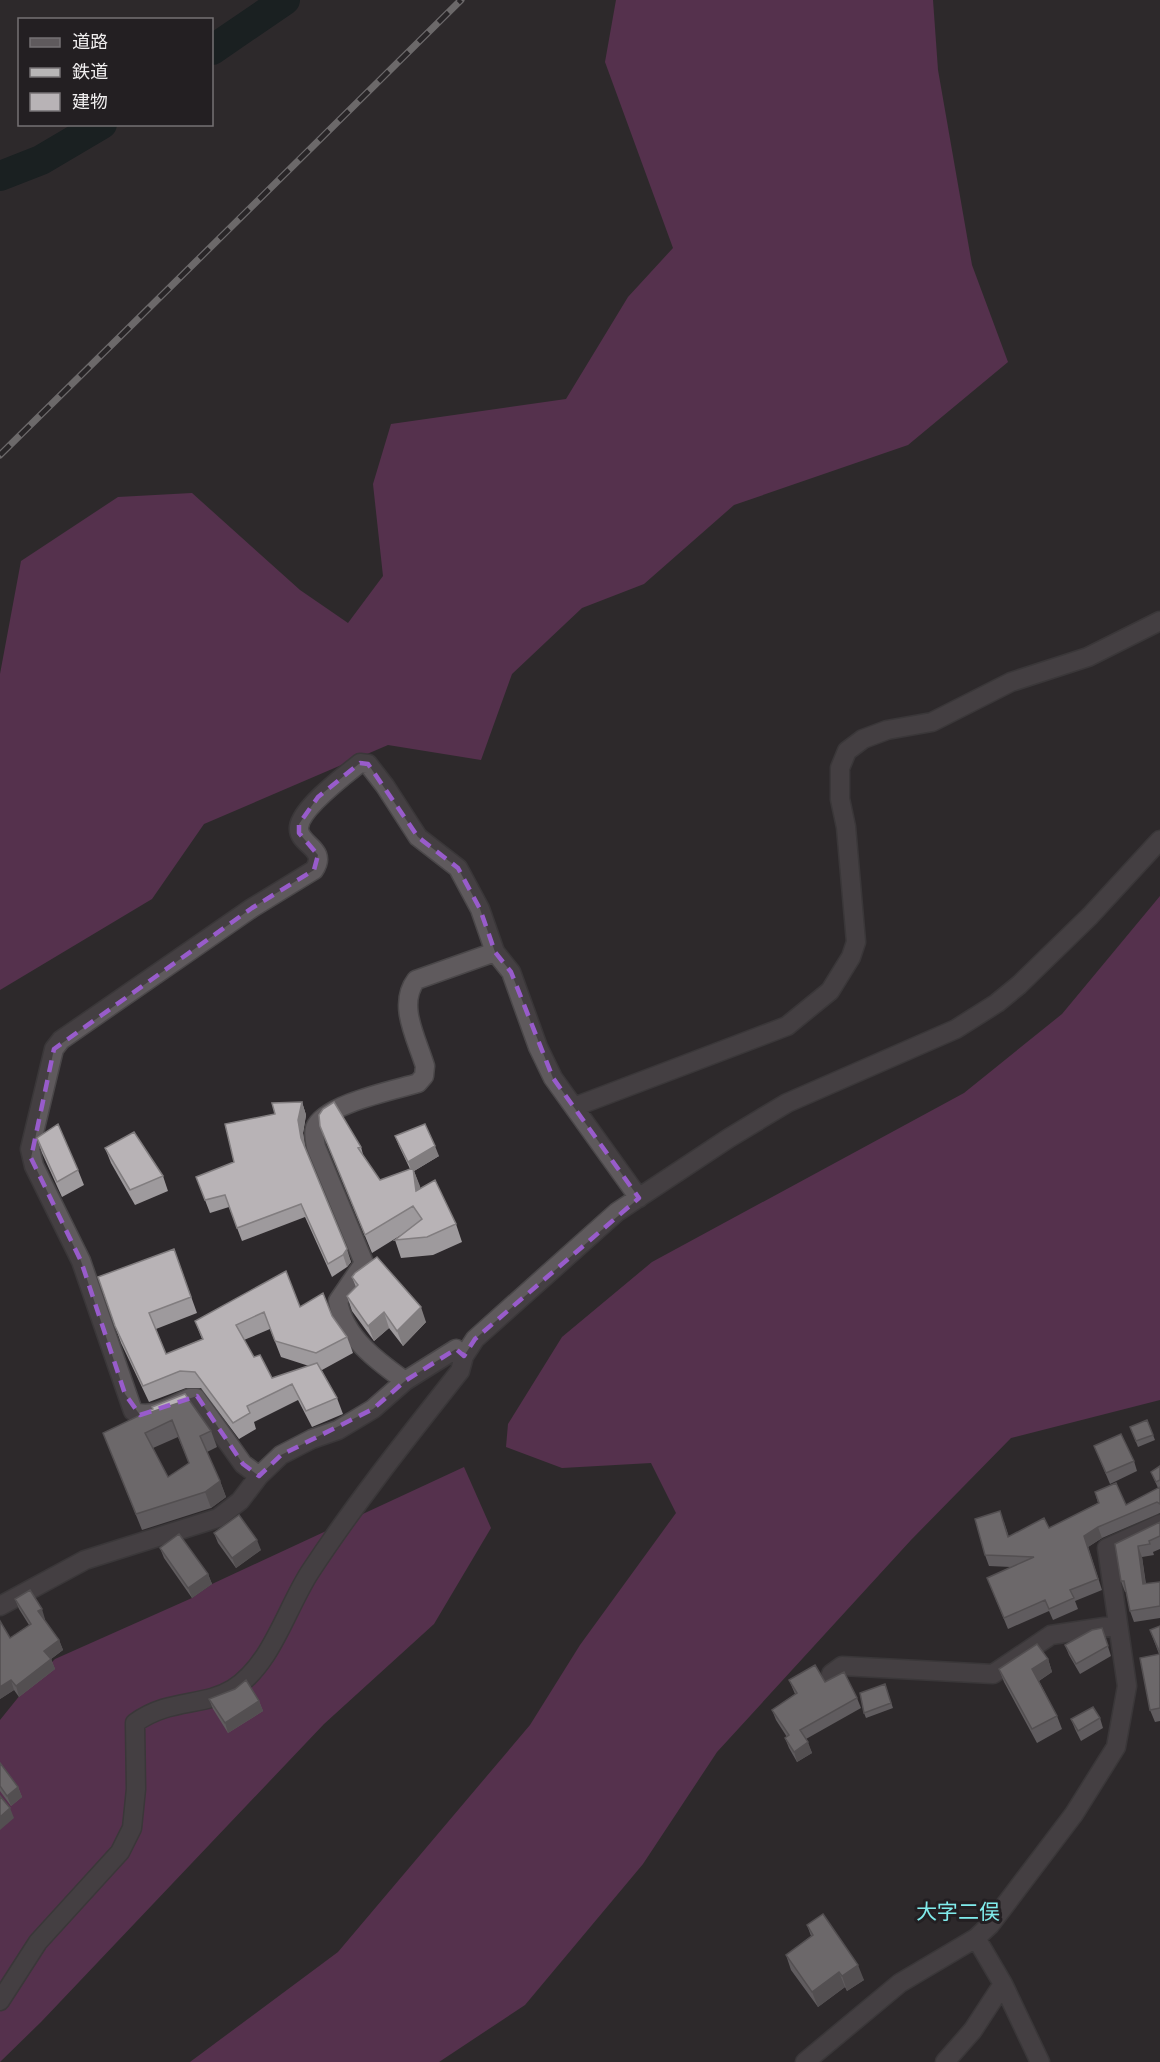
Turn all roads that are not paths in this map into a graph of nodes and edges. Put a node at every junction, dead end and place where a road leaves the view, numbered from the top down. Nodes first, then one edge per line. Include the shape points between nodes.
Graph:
1 (1160, 621) edge
2 (1160, 840) edge
3 (495, 952) junction
4 (574, 1107) junction
5 (639, 1198) junction
6 (464, 1356) junction
7 (405, 1381) junction
8 (259, 1476) junction
9 (1160, 1524) edge
10 (0, 1606) edge
11 (1118, 1625) junction
12 (831, 1674) dead end
13 (976, 1938) junction
14 (1003, 1984) junction
15 (0, 2001) edge
16 (805, 2062) edge
17 (945, 2062) edge
18 (1040, 2062) edge

1 - 4 street via 1088,657 1011,682 932,722 879,733 847,751 840,768 840,799 856,942 831,991 787,1026
2 - 5 street via 1090,915 997,1002 956,1029 788,1103
3 - 4 street via 511,972 553,1078
3 - 7 street via 417,980 410,989 406,1005 425,1066 418,1083 349,1104 321,1119 315,1129 316,1147 364,1263 338,1301 341,1315 368,1354
3 - 8 street via 480,909 458,868 418,837 368,764 360,763 318,797 299,824 299,833 318,855 314,870 252,908 61,1040 54,1049 31,1158 81,1261 125,1394 140,1415 196,1398 243,1464
4 - 5 street
5 - 6 street via 617,1212 475,1339
6 - 7 street via 456,1349
6 - 15 street via 460,1371 387,1462 309,1574 257,1667 233,1689 149,1712 135,1723 132,1828 120,1852 38,1942
7 - 8 street via 373,1409 338,1430 281,1455
8 - 10 street via 240,1501 218,1518 85,1560
9 - 11 street via 1107,1548
11 - 12 street via 1051,1635 993,1674 842,1666
11 - 13 street via 1127,1686 1116,1748 1074,1814
13 - 14 street
13 - 16 street via 900,1983
14 - 17 street via 973,2030
14 - 18 street

